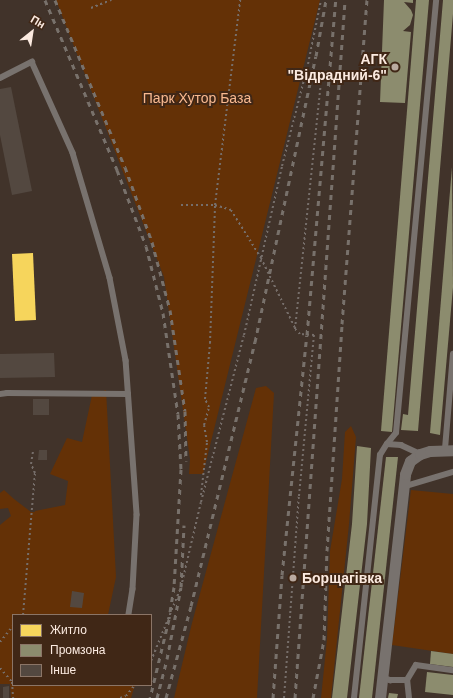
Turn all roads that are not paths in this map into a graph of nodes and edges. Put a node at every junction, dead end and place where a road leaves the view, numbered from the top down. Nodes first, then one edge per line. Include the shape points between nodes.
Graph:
1 (436, 0) edge
2 (0, 78) edge
3 (453, 354) edge
4 (0, 394) edge
5 (128, 394) junction
6 (387, 444) junction
7 (449, 450) edge
8 (420, 454) junction
9 (453, 472) edge
10 (402, 487) junction
11 (129, 614) edge
12 (453, 670) edge
13 (381, 677) junction
14 (407, 680) junction
15 (354, 698) edge
16 (380, 698) edge
17 (409, 698) edge

1 - 6 lane via 396,433
2 - 5 lane via 32,62 73,153 110,278 126,360
3 - 7 lane
4 - 5 lane
5 - 11 lane via 137,515
6 - 8 lane via 401,445
6 - 15 lane via 380,455
7 - 8 street
8 - 10 street via 410,461
9 - 10 lane
10 - 13 street
12 - 14 lane via 416,665
13 - 14 lane
13 - 16 street
14 - 17 lane

